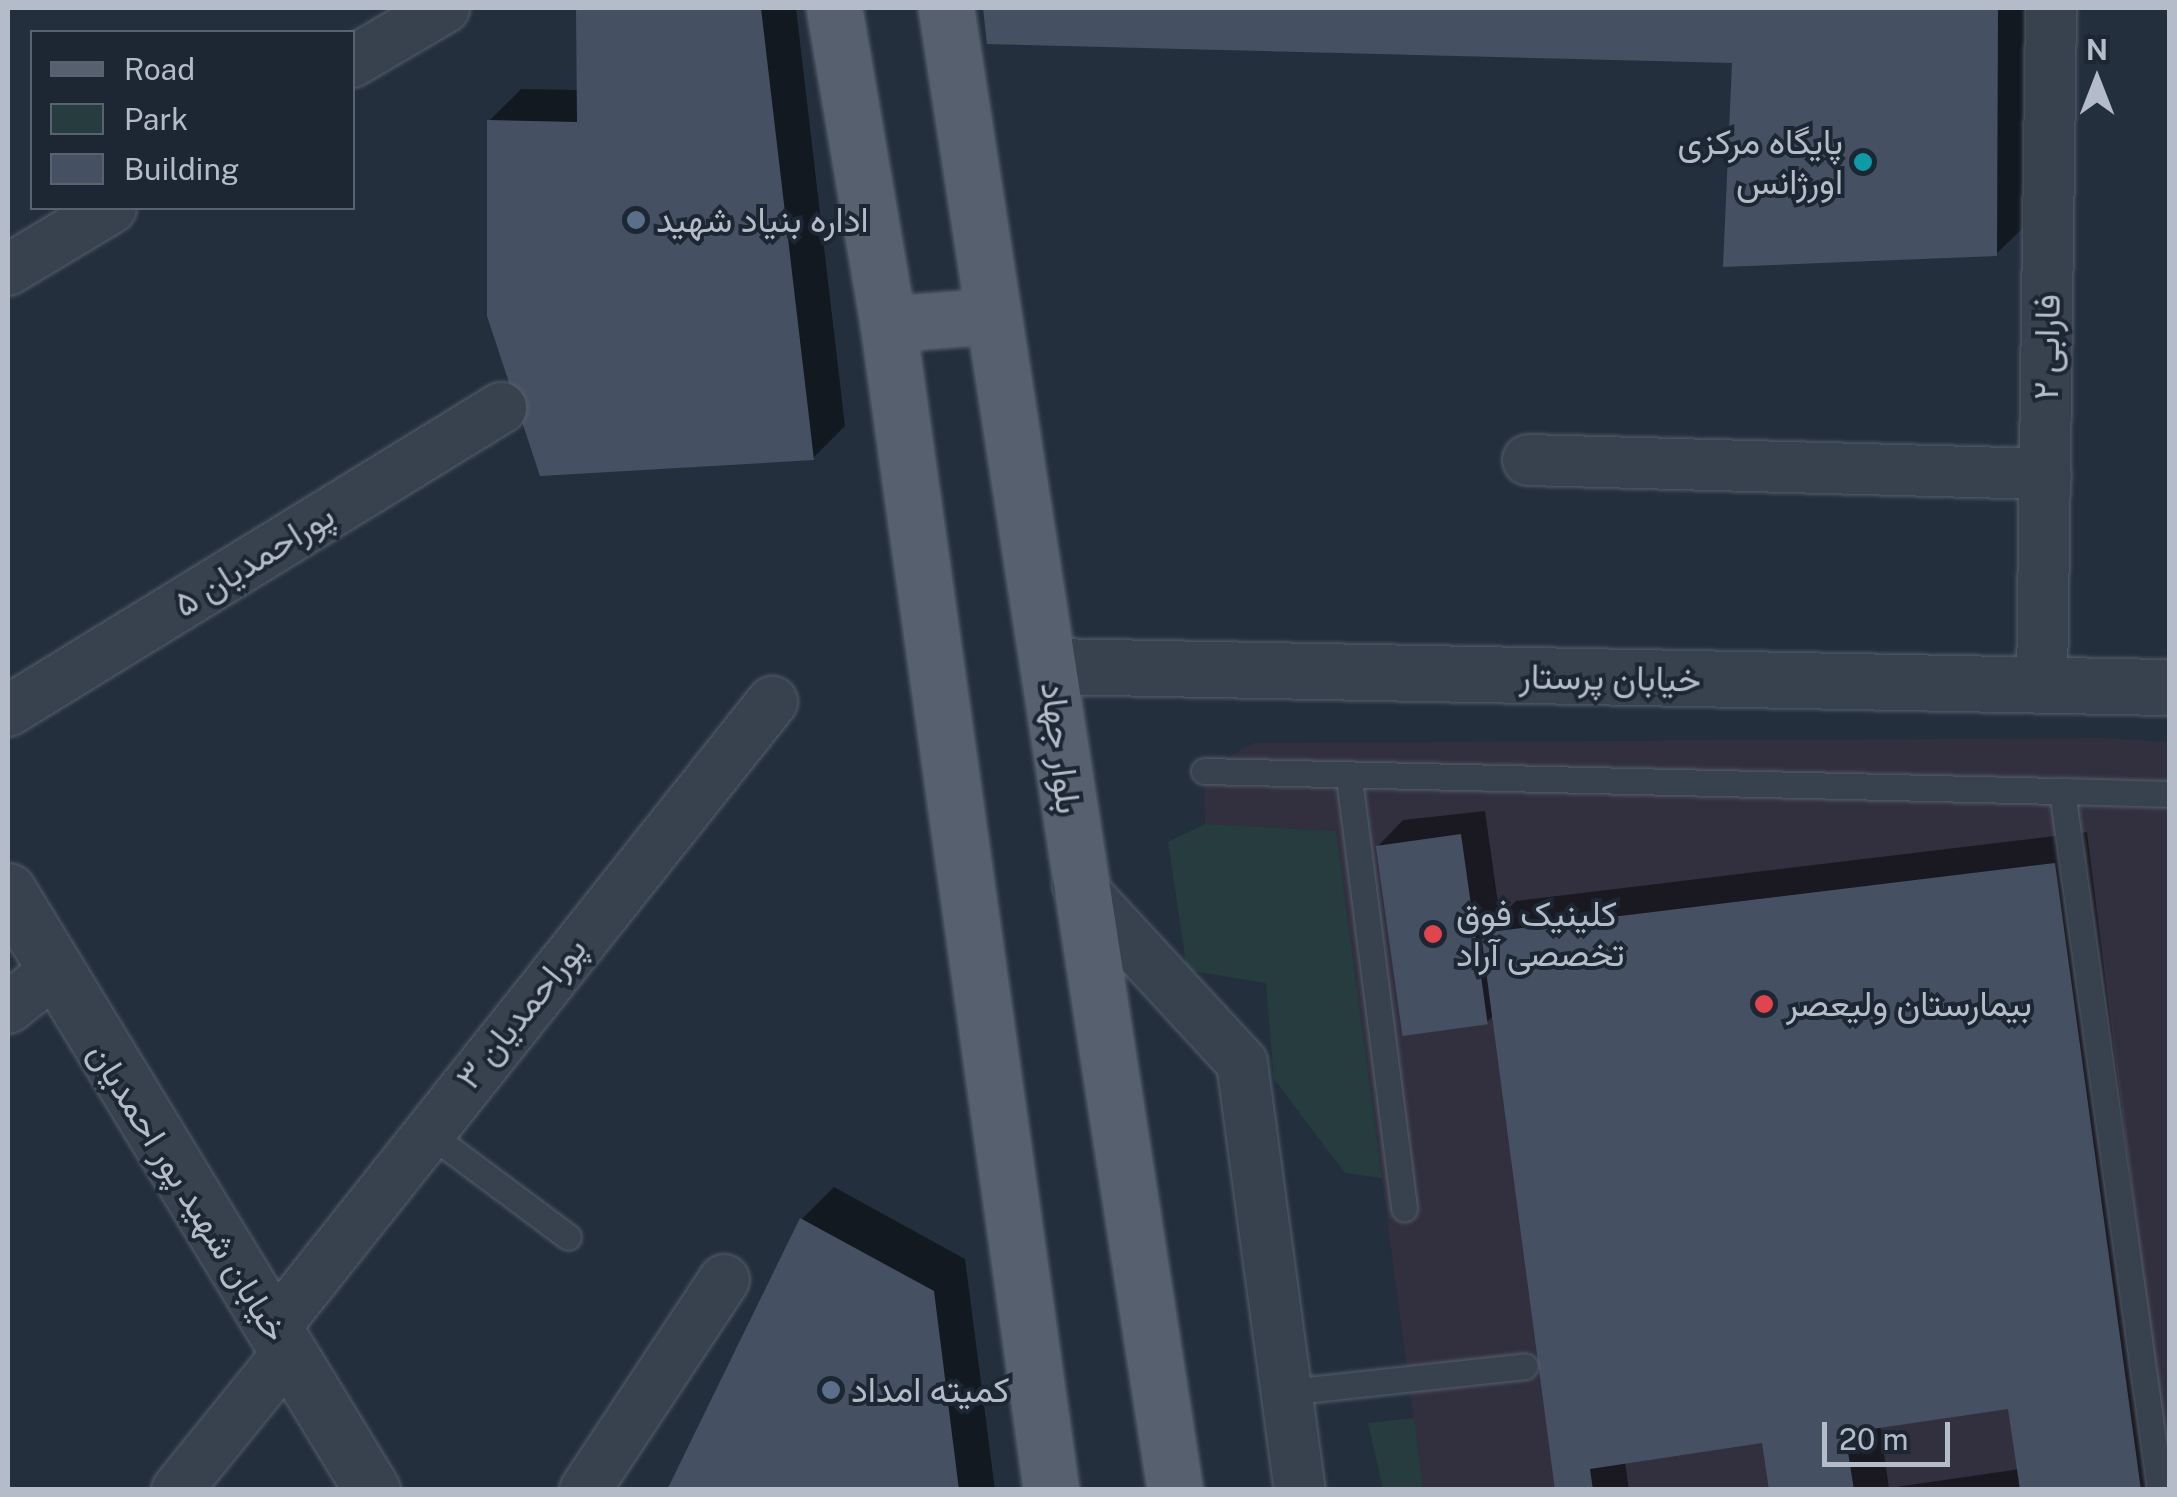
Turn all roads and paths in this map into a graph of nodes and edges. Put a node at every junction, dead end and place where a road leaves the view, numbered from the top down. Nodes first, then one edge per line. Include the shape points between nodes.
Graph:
1 (444, 8) edge
2 (834, 8) edge
3 (946, 8) edge
4 (2051, 8) edge
5 (355, 60) edge
6 (108, 210) edge
7 (8, 270) edge
8 (994, 316) junction
9 (888, 324) junction
10 (500, 408) dead end
11 (1528, 460) dead end
12 (2046, 474) junction
13 (1051, 666) junction
14 (2042, 687) junction
15 (2170, 687) edge
16 (772, 702) dead end
17 (8, 712) edge
18 (1204, 771) dead end
19 (1348, 778) junction
20 (2062, 791) junction
21 (2170, 794) edge
22 (1078, 885) junction
23 (8, 892) edge
24 (52, 973) junction
25 (8, 1008) edge
26 (426, 1131) junction
27 (1404, 1208) dead end
28 (568, 1237) dead end
29 (724, 1280) dead end
30 (281, 1340) junction
31 (1525, 1366) dead end
32 (1287, 1392) junction
33 (177, 1490) edge
34 (372, 1490) edge
35 (585, 1490) edge
36 (1051, 1490) edge
37 (1176, 1490) edge
38 (1300, 1490) edge
39 (2160, 1490) edge

1 - 5 street
2 - 9 main road
3 - 8 main road, بلوار جهاد
4 - 12 street, فارابی ۲
6 - 7 street
8 - 9 main road
8 - 13 main road, بلوار جهاد
9 - 36 main road
10 - 17 street, پوراحمدیان ۵
11 - 12 street
12 - 14 street, فارابی ۲
13 - 14 street, خیابان پرستار
13 - 22 main road, بلوار جهاد
14 - 15 street, خیابان پرستار
16 - 26 street, پوراحمدیان ۳
18 - 19 lane
19 - 20 lane
19 - 27 lane
20 - 21 lane
20 - 39 lane
22 - 32 street via 1242,1063
22 - 37 main road, بلوار جهاد
23 - 24 street, خیابان شهید پور احمدیان
24 - 25 street
24 - 30 street, خیابان شهید پور احمدیان
26 - 28 lane
26 - 30 street, پوراحمدیان ۳
29 - 35 street
30 - 33 street, پوراحمدیان ۳
30 - 34 street, خیابان شهید پور احمدیان
31 - 32 lane
32 - 38 street

